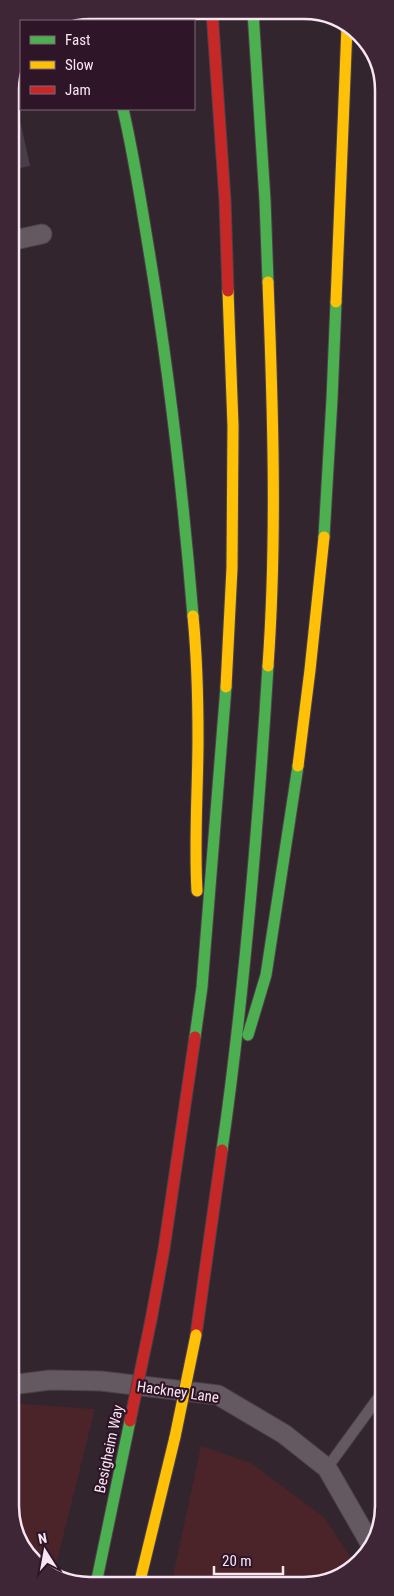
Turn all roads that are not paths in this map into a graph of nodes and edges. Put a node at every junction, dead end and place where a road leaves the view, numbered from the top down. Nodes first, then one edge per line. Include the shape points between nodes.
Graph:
1 (213, 19) edge
2 (253, 19) edge
3 (347, 33) edge
4 (123, 110) edge
5 (42, 234) dead end
6 (19, 239) edge
7 (202, 987) junction
8 (230, 1094) junction
9 (19, 1384) edge
10 (375, 1402) edge
11 (327, 1468) junction
12 (367, 1538) edge
13 (97, 1577) edge
14 (141, 1577) edge

1 - 7 highway via 226,229 232,426 232,568 224,722
2 - 8 highway via 265,190 274,466 272,609 259,809
3 - 8 highway via 332,399 323,545 310,670 266,975
4 - 7 highway via 161,325 186,532 196,649 195,853
5 - 6 street
7 - 13 highway, Besigheim Way, bridge via 164,1249
8 - 14 highway, bridge via 196,1335
9 - 11 street, Hackney Lane via 50,1380 101,1381 218,1395 284,1434
10 - 11 lane
11 - 12 street, Hackney Lane

